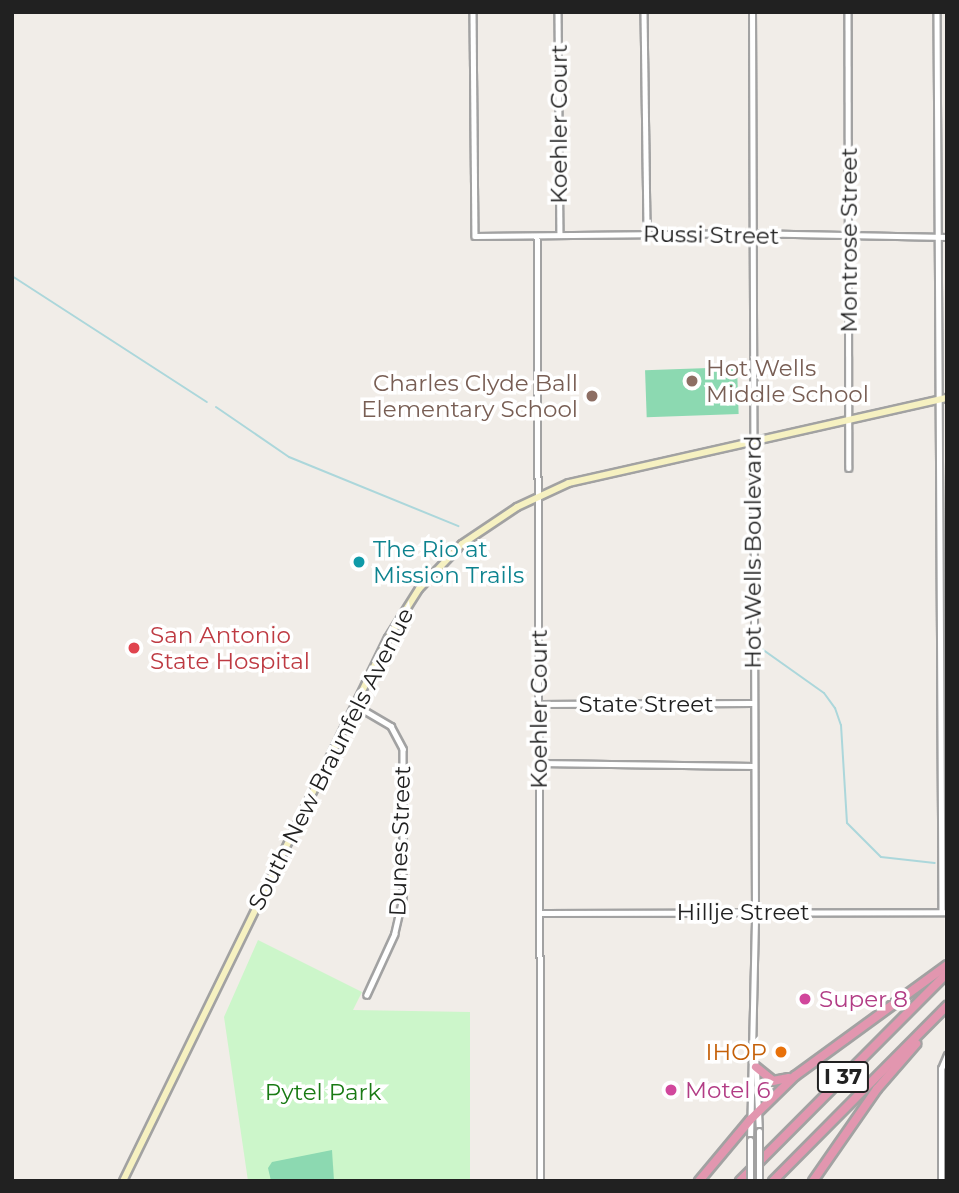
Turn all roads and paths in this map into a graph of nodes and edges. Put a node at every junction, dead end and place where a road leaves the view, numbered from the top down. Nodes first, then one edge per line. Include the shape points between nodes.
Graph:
1 (473, 12) edge
2 (558, 12) edge
3 (644, 12) edge
4 (752, 12) edge
5 (848, 12) edge
6 (937, 12) edge
7 (647, 234) junction
8 (753, 235) junction
9 (559, 236) junction
10 (537, 237) junction
11 (849, 237) junction
12 (938, 237) junction
13 (947, 237) edge
14 (943, 399) edge
15 (849, 419) junction
16 (753, 441) junction
17 (849, 468) dead end
18 (538, 497) junction
19 (753, 703) junction
20 (539, 704) junction
21 (355, 705) junction
22 (539, 763) junction
23 (754, 766) junction
24 (755, 912) junction
25 (944, 912) edge
26 (540, 913) junction
27 (947, 965) edge
28 (947, 972) edge
29 (367, 995) dead end
30 (947, 1007) edge
31 (754, 1049) junction
32 (947, 1055) edge
33 (756, 1067) junction
34 (795, 1076) junction
35 (760, 1111) junction
36 (750, 1120) junction
37 (123, 1181) edge
38 (541, 1181) edge
39 (699, 1181) edge
40 (740, 1181) edge
41 (750, 1181) edge
42 (759, 1181) edge
43 (773, 1181) edge
44 (813, 1181) edge
45 (941, 1181) edge

1 - 10 street, Russi Street via 475,236
2 - 9 street, Koehler Court
3 - 7 street
4 - 8 street, Hot Wells Boulevard
5 - 11 street, Montrose Street
6 - 12 street
7 - 8 street, Russi Street
7 - 9 street, Russi Street
8 - 11 street, Russi Street
8 - 16 street, Hot Wells Boulevard
9 - 10 street, Russi Street
10 - 18 street, Koehler Court
11 - 12 street, Russi Street
11 - 15 street, Montrose Street
12 - 13 street, Russi Street
12 - 14 street
14 - 15 main road, South New Braunfels Avenue
14 - 25 street
15 - 16 main road, South New Braunfels Avenue
15 - 17 street, Montrose Street
16 - 18 main road, South New Braunfels Avenue via 582,480
16 - 19 street, Hot Wells Boulevard
18 - 20 street, Koehler Court
18 - 21 main road, South New Braunfels Avenue via 486,524 439,565 401,615
19 - 20 street, State Street
19 - 23 street, Hot Wells Boulevard
20 - 22 street, Koehler Court
21 - 29 street, Dunes Street via 391,726 403,749 403,898 395,934
21 - 37 main road, South New Braunfels Avenue
22 - 23 street
22 - 26 street, Koehler Court
23 - 24 street, Hot Wells Boulevard
24 - 25 street, Hillje Street
24 - 26 street, Hillje Street
24 - 31 street, Hot Wells Boulevard
26 - 38 street, Koehler Court
27 - 34 highway
28 - 40 highway, I 37
30 - 43 highway, I 37
30 - 44 highway via 877,1088
31 - 33 street, Hot Wells Boulevard
31 - 36 street, Hot Wells Boulevard
32 - 45 street via 941,1069
33 - 34 highway via 773,1081
33 - 35 street, Hot Wells Boulevard
34 - 35 highway
35 - 36 highway
35 - 42 street, Hot Wells Boulevard, bridge
36 - 39 highway
36 - 41 street, Hot Wells Boulevard, bridge

